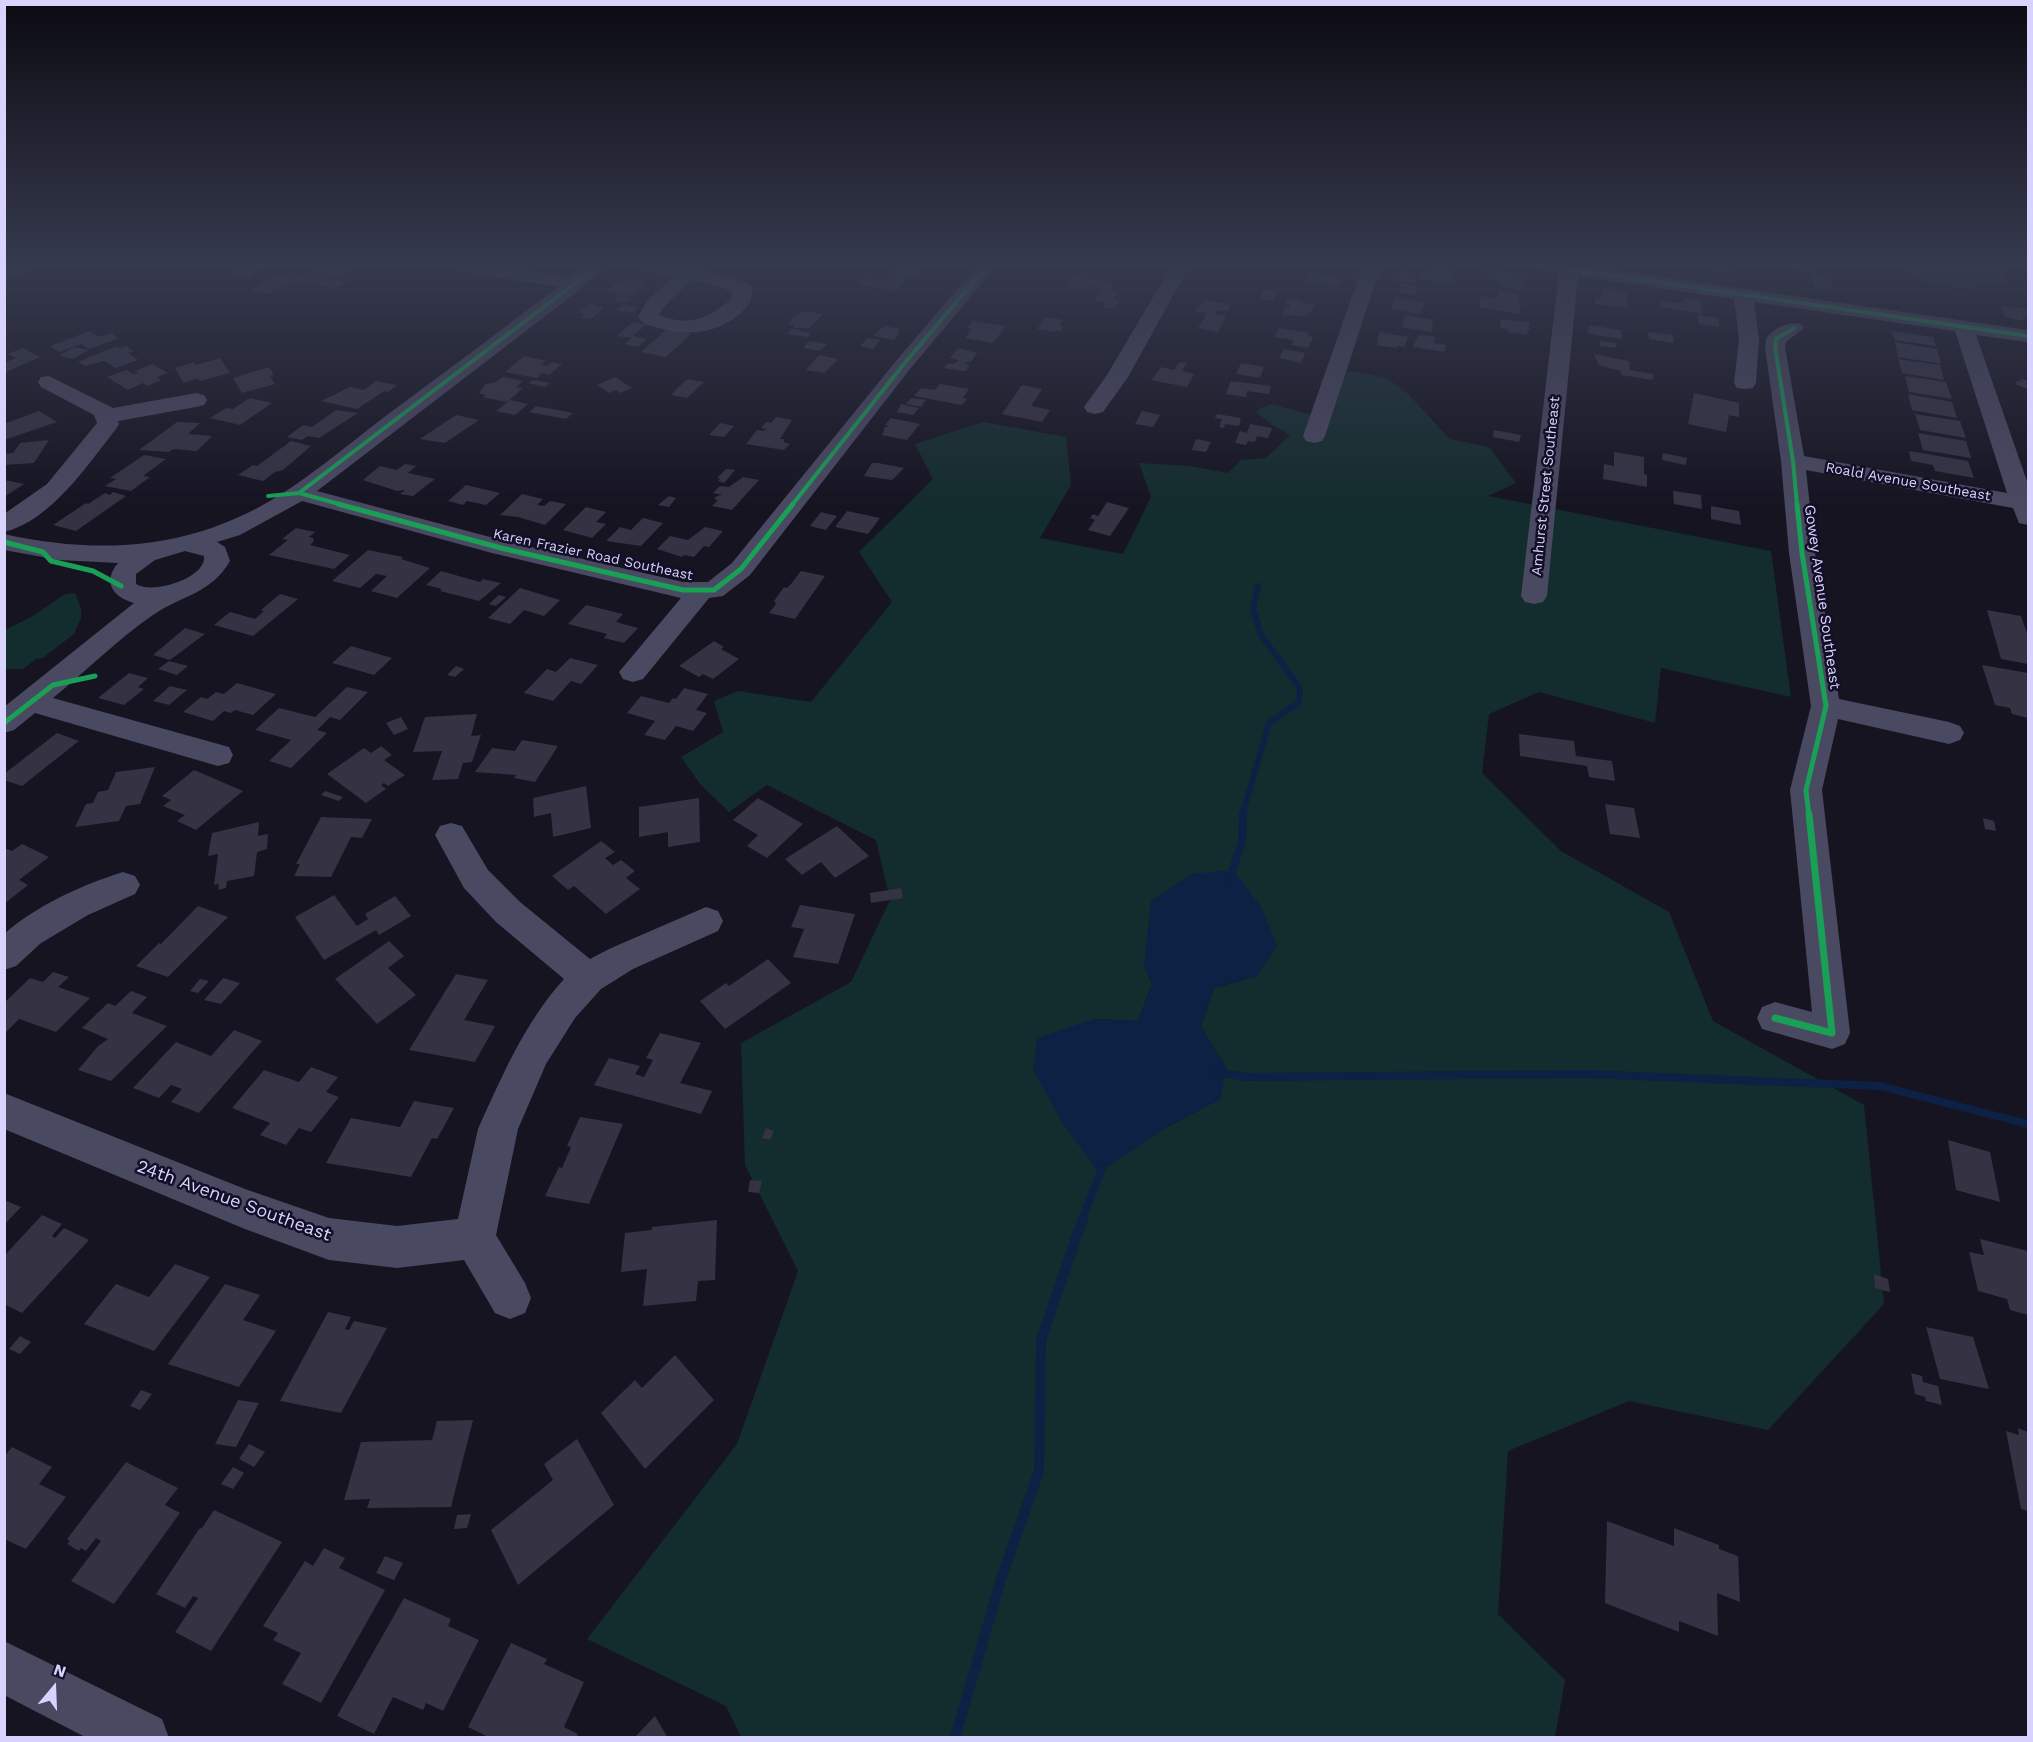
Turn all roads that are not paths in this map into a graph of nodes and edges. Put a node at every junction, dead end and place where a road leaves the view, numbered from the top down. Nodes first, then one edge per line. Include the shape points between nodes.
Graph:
1 (492, 346) edge
2 (919, 346) edge
3 (1135, 346) edge
4 (1344, 346) edge
5 (1561, 346) edge
6 (1748, 346) edge
7 (1775, 346) edge
8 (1970, 346) edge
9 (50, 382) dead end
10 (1744, 383) dead end
11 (196, 400) dead end
12 (1095, 407) dead end
13 (107, 416) junction
14 (1314, 436) dead end
15 (1793, 461) junction
16 (299, 493) junction
17 (2026, 510) edge
18 (4, 525) edge
19 (4, 542) edge
20 (185, 543) junction
21 (154, 551) junction
22 (43, 552) junction
23 (218, 560) junction
24 (122, 588) junction
25 (702, 590) junction
26 (178, 593) junction
27 (1534, 596) dead end
28 (90, 652) junction
29 (633, 672) dead end
30 (31, 702) junction
31 (1826, 706) junction
32 (4, 723) edge
33 (1949, 733) dead end
34 (218, 754) dead end
35 (451, 835) dead end
36 (123, 885) dead end
37 (706, 921) dead end
38 (4, 956) edge
39 (588, 978) junction
40 (1775, 1018) dead end
41 (4, 1111) edge
42 (474, 1238) junction
43 (510, 1298) dead end
44 (4, 1667) edge
45 (143, 1737) edge

1 - 16 street
2 - 25 street, Karen Frazier Road Southeast via 741,569 714,590
3 - 12 street
4 - 14 street
5 - 27 street, Amhurst Street Southeast
6 - 10 street
7 - 15 street, Gowey Avenue Southeast
8 - 17 street
9 - 13 street
11 - 13 street
13 - 18 street via 108,424 56,489
15 - 17 street, Roald Avenue Southeast
15 - 31 street, Gowey Avenue Southeast via 1802,553
16 - 20 street via 231,530
16 - 23 street via 288,507 262,522
16 - 25 street, Karen Frazier Road Southeast via 501,548 683,590
19 - 22 street
20 - 21 street
20 - 23 street via 210,547
21 - 22 street via 102,557
21 - 24 street via 129,566 122,575
22 - 24 street via 51,561 93,571
23 - 26 street via 206,578
24 - 26 street via 133,596 146,598
24 - 28 street
25 - 29 street
26 - 28 street via 144,609
28 - 30 street
30 - 32 street
30 - 34 street
31 - 33 street
31 - 40 street, Gowey Avenue Southeast via 1806,790 1832,1033
35 - 39 street via 476,879 508,912
36 - 38 street via 76,905 29,933
37 - 39 street
39 - 42 street via 562,1007 532,1054 498,1129
41 - 42 street, 24th Avenue Southeast via 329,1239 397,1247
42 - 43 street
44 - 45 street

